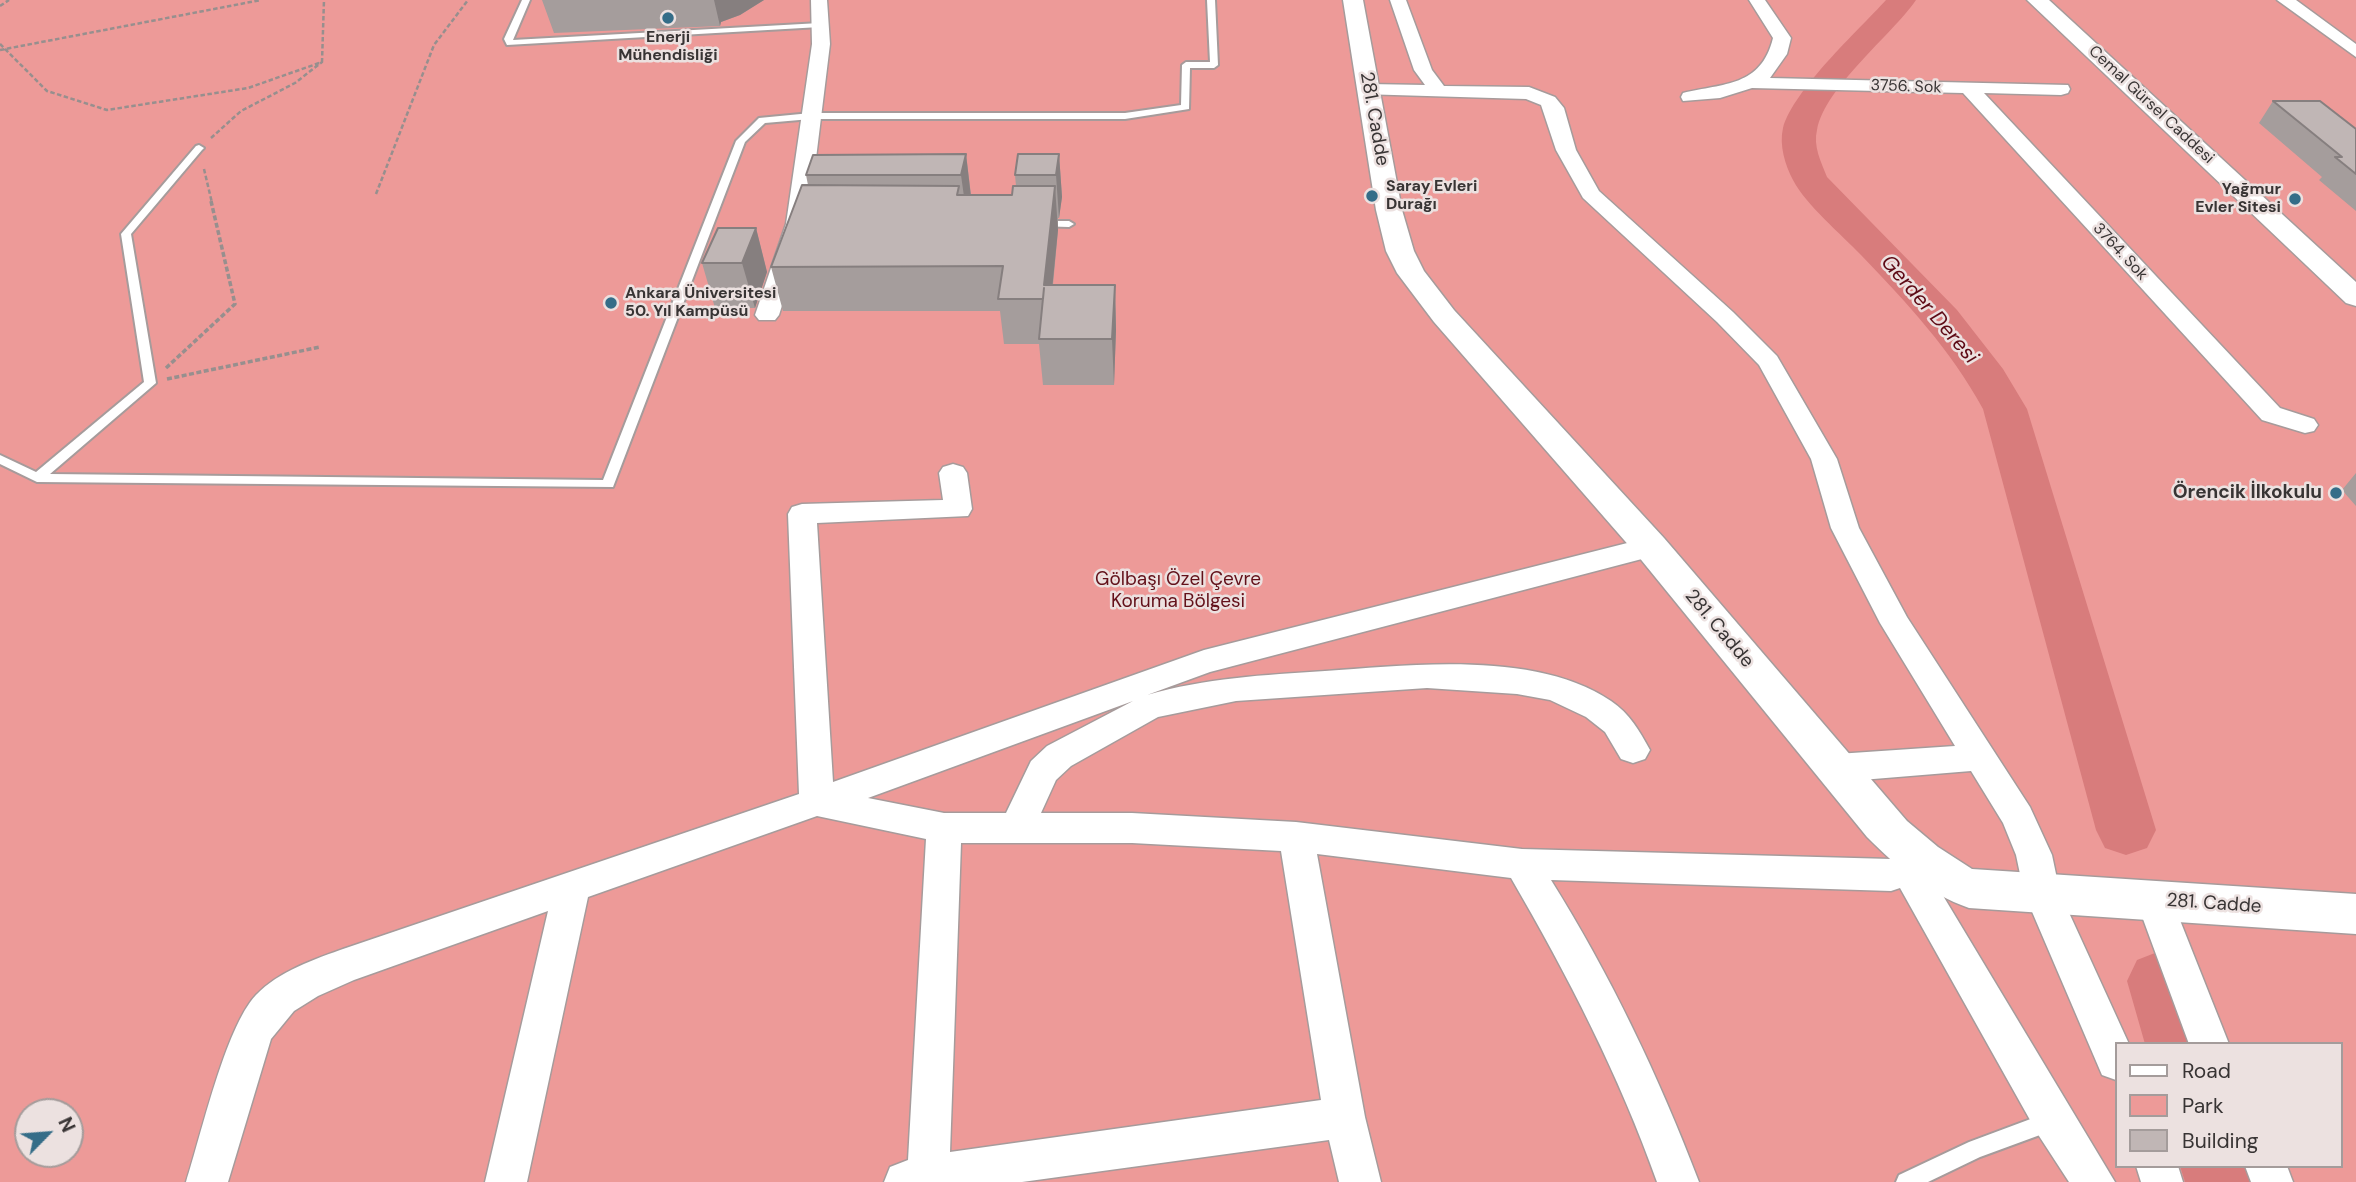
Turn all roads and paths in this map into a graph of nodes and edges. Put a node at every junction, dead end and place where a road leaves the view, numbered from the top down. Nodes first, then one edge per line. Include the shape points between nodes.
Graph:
1 (9, 0) edge
2 (261, 0) edge
3 (324, 0) edge
4 (468, 0) edge
5 (526, 0) edge
6 (819, 0) edge
7 (1211, 0) edge
8 (1353, 0) edge
9 (1398, 0) edge
10 (1757, 0) edge
11 (2037, 0) edge
12 (2059, 0) edge
13 (2285, 0) edge
14 (0, 6) edge
15 (820, 25) junction
16 (0, 44) edge
17 (1, 50) edge
18 (2356, 52) edge
19 (322, 62) junction
20 (1752, 83) junction
21 (1970, 89) junction
22 (2061, 89) dead end
23 (1368, 90) junction
24 (1438, 91) junction
25 (1690, 97) dead end
26 (811, 116) junction
27 (199, 148) junction
28 (376, 194) dead end
29 (1028, 224) edge
30 (1069, 224) dead end
31 (2337, 247) dead end
32 (2356, 297) edge
33 (767, 315) dead end
34 (320, 347) dead end
35 (150, 383) junction
36 (2305, 425) dead end
37 (0, 459) edge
38 (953, 473) dead end
39 (37, 478) junction
40 (1651, 547) junction
41 (1633, 750) dead end
42 (1982, 757) junction
43 (1837, 768) junction
44 (817, 802) junction
45 (944, 828) junction
46 (1017, 828) junction
47 (1296, 837) junction
48 (1522, 864) junction
49 (1918, 868) junction
50 (572, 887) junction
51 (2042, 893) junction
52 (2154, 900) junction
53 (2356, 914) edge
54 (2207, 1042) edge
55 (2114, 1056) edge
56 (1344, 1116) junction
57 (2054, 1121) junction
58 (920, 1180) edge
59 (207, 1182) edge
60 (506, 1182) edge
61 (1360, 1182) edge
62 (1678, 1182) edge
63 (1906, 1182) edge
64 (2094, 1182) edge

1 - 14 path
2 - 17 path
3 - 19 path
4 - 28 path via 434,44
5 - 15 lane via 510,43
6 - 15 street
7 - 26 lane via 1214,65 1186,65 1186,107 1125,116
8 - 23 street, 281. Cadde
9 - 24 street via 1423,70
10 - 20 street via 1782,38 1773,65
11 - 32 street, Cemal Gürsel Caddesi
12 - 31 street, Cemal Gürsel Caddesi
13 - 18 street
15 - 26 street
16 - 17 path
17 - 19 path via 47,91 107,110 248,88
19 - 27 path via 295,83 241,111
20 - 21 street, 3756. Sok
20 - 25 street
21 - 22 street, 3756. Sok
21 - 36 street, 3764. Sok via 2271,414
23 - 24 street
23 - 40 street, 281. Cadde via 1389,209 1410,273
24 - 42 street via 1529,93 1548,101 1559,117 1573,166 1590,194 1768,361 1824,459 1845,528 1895,623
26 - 33 street via 804,224
26 - 39 lane via 762,120 741,141 608,484
27 - 35 lane via 126,233
27 - 35 path via 235,303
29 - 30 lane
34 - 35 path
35 - 39 lane
37 - 39 lane
38 - 44 street via 958,509 802,514
40 - 43 street, 281. Cadde
40 - 44 street via 1204,662
41 - 46 street via 1617,723 1597,708 1556,689 1517,682 1427,676 1236,689 1147,708 1059,756 1043,771
42 - 43 street
42 - 51 street via 2018,817 2034,855
43 - 49 street, 281. Cadde
44 - 45 street
44 - 50 street
45 - 46 street
45 - 58 street
46 - 47 street via 1132,828
47 - 48 street
47 - 56 street
48 - 49 street via 1891,875
48 - 62 street via 1608,1016 1657,1119
49 - 51 street, 281. Cadde via 1969,888
49 - 57 street
50 - 59 street via 346,965 282,994 262,1014 253,1033
50 - 60 street
51 - 52 street, 281. Cadde
51 - 55 street
52 - 53 street, 281. Cadde
52 - 54 street
56 - 58 street via 985,1166
56 - 61 street
57 - 63 lane via 1976,1149
57 - 64 street

